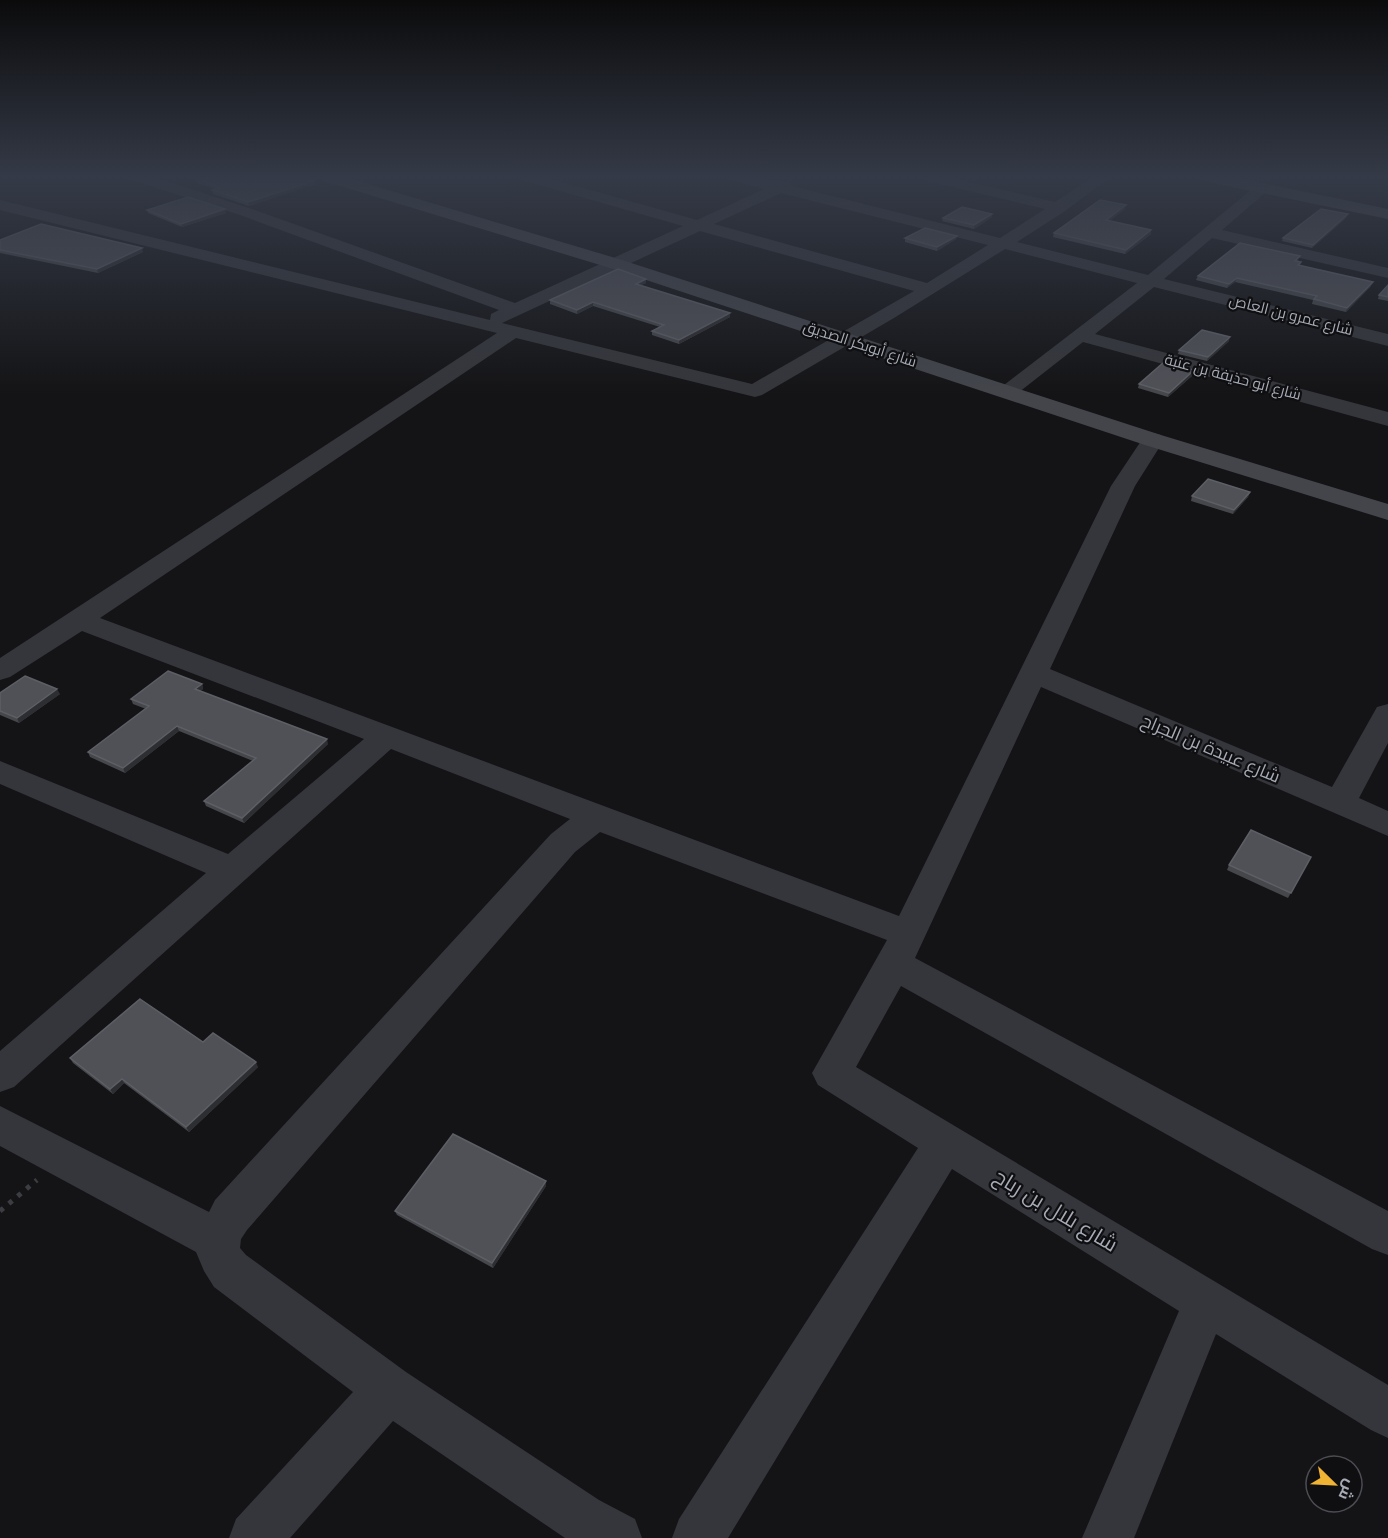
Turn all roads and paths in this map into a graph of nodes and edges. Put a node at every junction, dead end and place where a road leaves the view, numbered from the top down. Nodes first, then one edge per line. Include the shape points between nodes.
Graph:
1 (181, 250) edge
2 (339, 250) edge
3 (569, 250) edge
4 (646, 250) edge
5 (787, 250) edge
6 (991, 250) edge
7 (1033, 250) edge
8 (1187, 250) edge
9 (1286, 250) edge
10 (616, 264) junction
11 (1388, 273) edge
12 (1152, 280) junction
13 (928, 289) junction
14 (514, 321) junction
15 (1078, 335) junction
16 (846, 339) junction
17 (1388, 340) edge
18 (1007, 392) junction
19 (1388, 419) edge
20 (1153, 440) junction
21 (1388, 512) edge
22 (79, 620) junction
23 (0, 671) edge
24 (1034, 673) junction
25 (1388, 714) edge
26 (387, 736) junction
27 (0, 772) edge
28 (1340, 803) junction
29 (1388, 824) edge
30 (232, 870) junction
31 (901, 949) junction
32 (3, 1069) edge
33 (0, 1125) edge
34 (945, 1142) junction
35 (62, 1158) junction
36 (0, 1211) edge
37 (1388, 1234) edge
38 (218, 1240) junction
39 (1206, 1302) junction
40 (389, 1389) junction
41 (1388, 1413) edge
42 (255, 1538) edge
43 (616, 1538) edge
44 (698, 1538) edge
45 (1108, 1538) edge

1 - 14 street via 483,325
2 - 14 street
3 - 10 street, شارع أبوبكر الصديق
4 - 10 street
5 - 13 street
6 - 13 street
7 - 12 street, شارع عمرو بن العاص
8 - 12 street
9 - 11 street
10 - 14 street
10 - 16 street, شارع أبوبكر الصديق
12 - 15 street
12 - 17 street, شارع عمرو بن العاص
13 - 16 street
14 - 16 street via 754,391
14 - 22 street
15 - 18 street
15 - 19 street, شارع أبو حذيفة بن عتبة
16 - 18 street, شارع أبوبكر الصديق
18 - 20 street, شارع أبوبكر الصديق
20 - 21 street, شارع أبوبكر الصديق
20 - 24 street via 1123,486
22 - 23 street
22 - 26 street
24 - 28 street, شارع عبيدة بن الجراح
24 - 31 street
25 - 28 street
26 - 30 street
26 - 31 street
27 - 30 street
28 - 29 street, شارع عبيدة بن الجراح
30 - 32 street
31 - 34 street, شارع بلال بن رباح via 832,1073
31 - 37 street
31 - 38 street via 606,819 596,819 585,824 547,861 231,1215
33 - 35 street
34 - 39 street, شارع بلال بن رباح
34 - 44 street
35 - 36 path
35 - 38 street
38 - 40 street via 218,1257 230,1271
39 - 41 street, شارع بلال بن رباح
39 - 45 street
40 - 42 street
40 - 43 street

